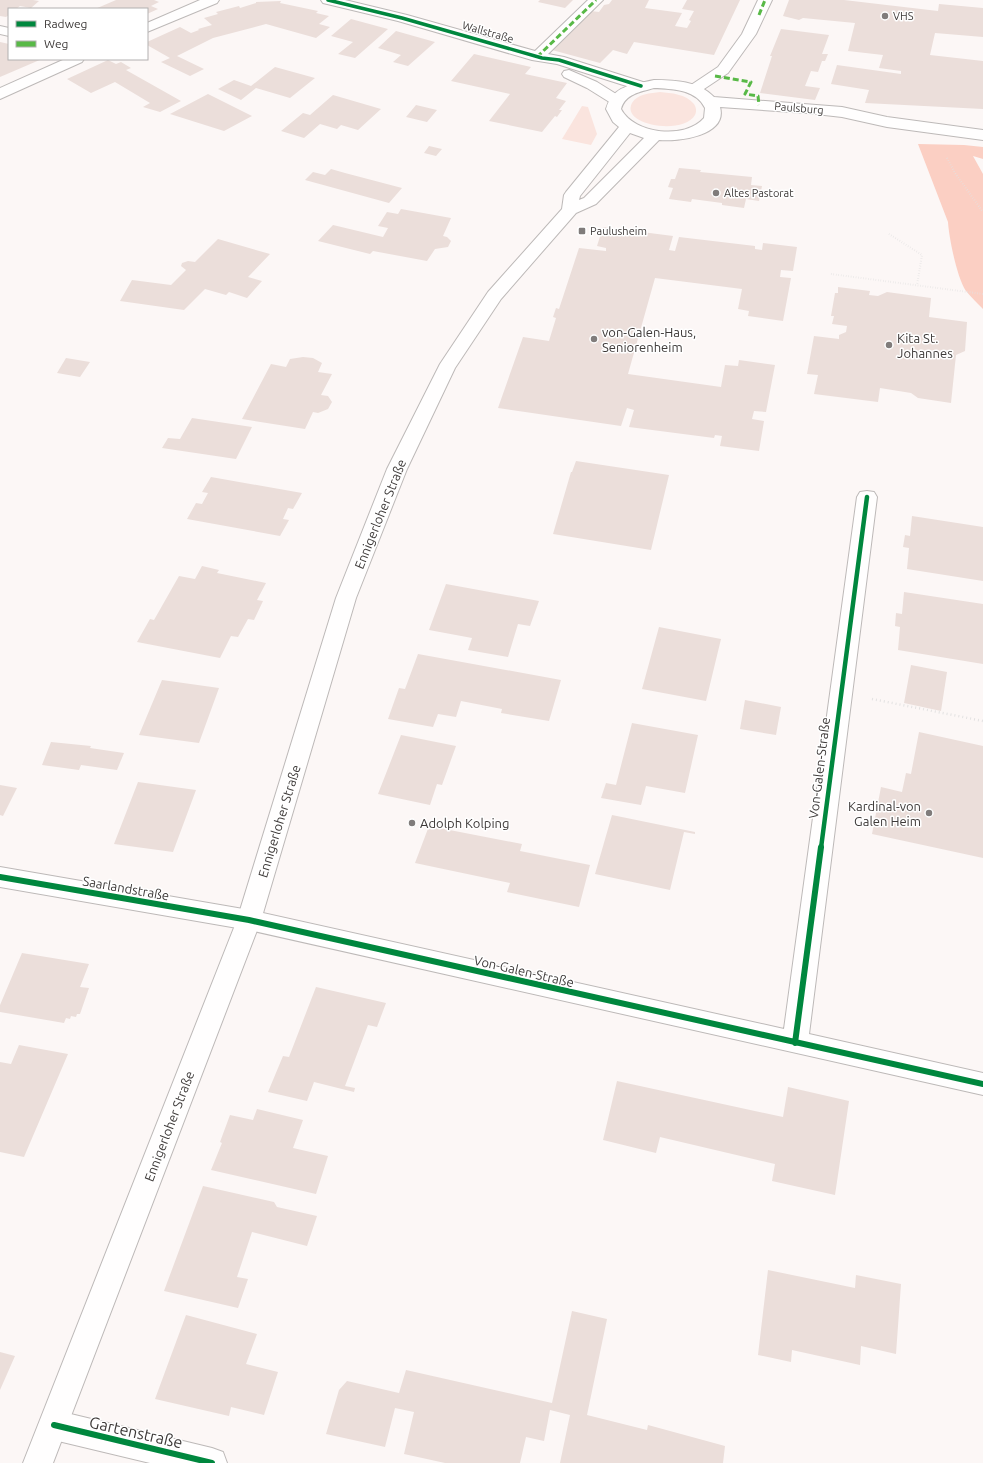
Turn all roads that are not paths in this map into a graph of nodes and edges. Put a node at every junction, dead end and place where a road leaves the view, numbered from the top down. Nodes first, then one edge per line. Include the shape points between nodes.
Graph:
1 (212, 0) edge
2 (328, 0) edge
3 (596, 0) edge
4 (765, 0) edge
5 (148, 28) edge
6 (540, 58) junction
7 (75, 60) edge
8 (641, 86) junction
9 (693, 90) junction
10 (0, 94) edge
11 (616, 100) junction
12 (709, 101) junction
13 (711, 121) junction
14 (887, 122) junction
15 (627, 127) junction
16 (983, 135) edge
17 (654, 136) junction
18 (570, 210) junction
19 (867, 497) dead end
20 (0, 877) edge
21 (249, 920) junction
22 (795, 1043) junction
23 (983, 1084) edge
24 (54, 1425) junction
25 (38, 1463) edge
26 (212, 1463) edge

1 - 5 main road
2 - 6 main road, Wallstraße via 402,18
3 - 6 main road
4 - 9 main road via 749,34 723,70
6 - 8 main road, Wallstraße via 559,60
6 - 11 main road, Wallstraße
7 - 10 main road
8 - 9 main road via 668,84
8 - 11 main road via 622,94
9 - 12 main road
11 - 15 main road via 614,114
12 - 13 main road via 714,114
12 - 14 main road, Paulsburg via 842,112
13 - 14 main road, Paulsburg via 733,119
13 - 17 main road via 688,134
14 - 16 main road, Paulsburg
15 - 17 main road
15 - 18 main road, Ennigerloher Straße via 572,195
17 - 18 main road, Ennigerloher Straße via 590,201
18 - 21 main road, Ennigerloher Straße via 494,296 446,368 397,469 346,598
19 - 22 main road, Von-Galen-Straße
20 - 21 main road, Saarlandstraße
21 - 22 main road, Von-Galen-Straße
21 - 24 main road, Ennigerloher Straße
22 - 23 main road, Von-Galen-Straße
24 - 25 main road, Ennigerloher Straße
24 - 26 main road, Gartenstraße

